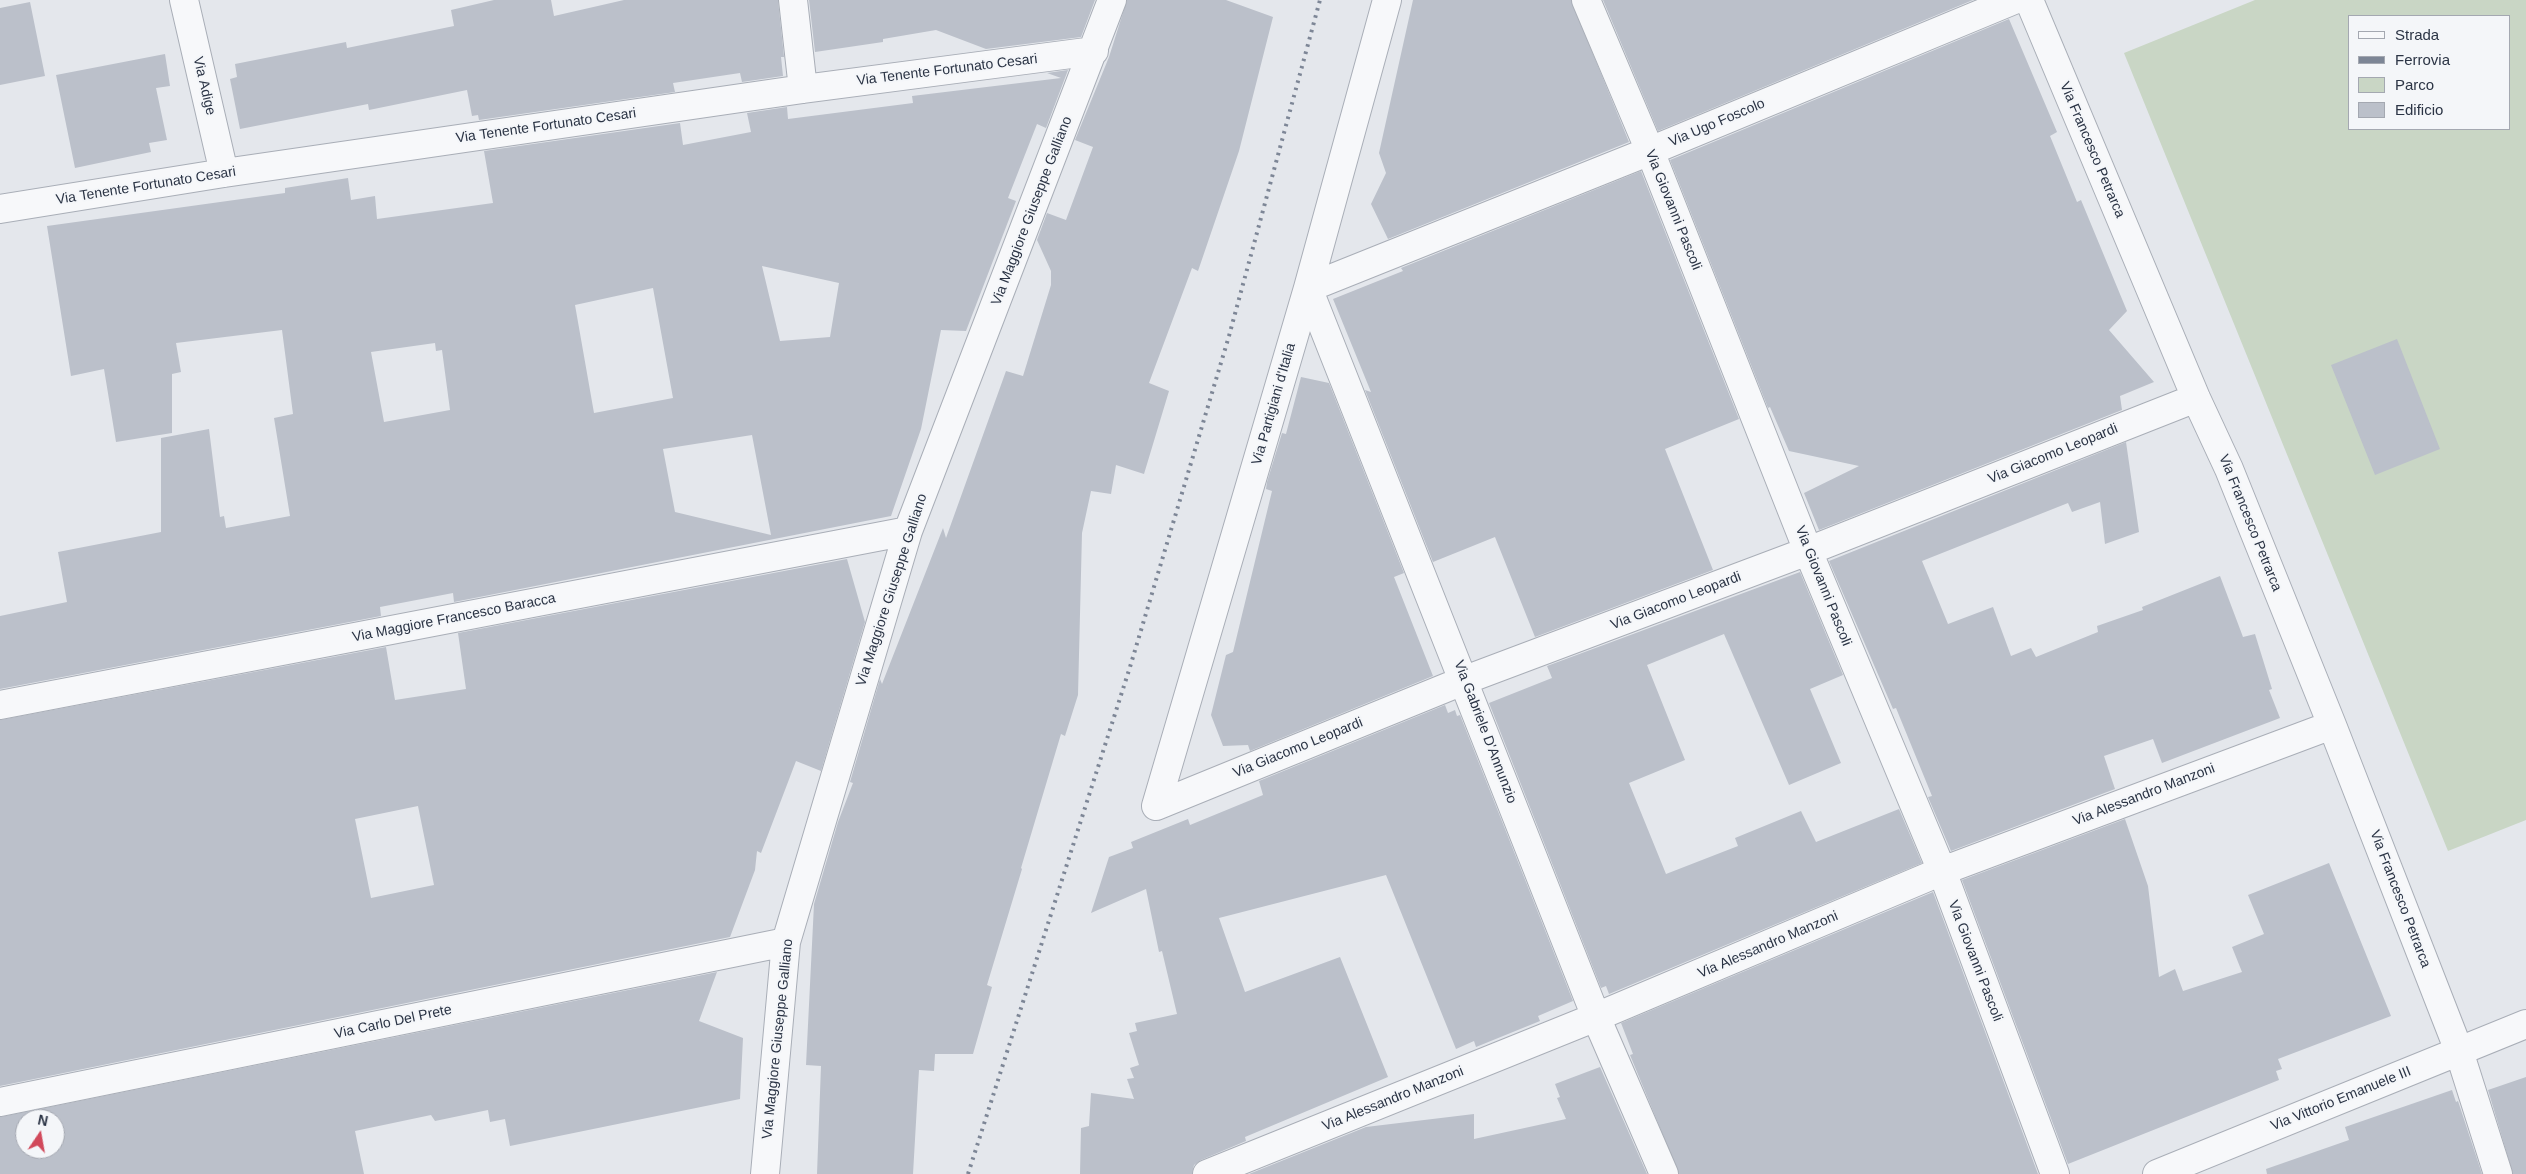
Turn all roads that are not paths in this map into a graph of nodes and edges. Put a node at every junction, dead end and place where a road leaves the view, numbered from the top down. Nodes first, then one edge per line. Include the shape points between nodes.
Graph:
1 (184, 0) edge
2 (793, 0) edge
3 (1112, 0) edge
4 (1387, 0) edge
5 (1586, 0) edge
6 (2014, 0) edge
7 (2029, 0) edge
8 (1094, 51) junction
9 (803, 89) junction
10 (1650, 151) junction
11 (224, 173) junction
12 (0, 209) edge
13 (1308, 288) junction
14 (2196, 398) junction
15 (908, 531) junction
16 (1808, 551) junction
17 (1465, 680) junction
18 (0, 705) edge
19 (2332, 725) junction
20 (1156, 806) joint
21 (1942, 871) junction
22 (786, 942) junction
23 (1596, 1017) junction
24 (2526, 1024) edge
25 (2459, 1051) junction
26 (0, 1102) edge
27 (765, 1174) edge
28 (1207, 1174) edge
29 (1664, 1174) edge
30 (2055, 1174) edge
31 (2157, 1174) edge
32 (2498, 1174) edge

1 - 11 street, Via Adige
2 - 9 street
3 - 8 street, Via Maggiore Giuseppe Galliano
4 - 13 street, Via Partigiani d'Italia
5 - 10 street, Via Giovanni Pascoli
6 - 10 street, Via Ugo Foscolo
7 - 14 street, Via Francesco Petrarca
8 - 9 street, Via Tenente Fortunato Cesari
8 - 15 street, Via Maggiore Giuseppe Galliano
9 - 11 street, Via Tenente Fortunato Cesari
10 - 13 street, Via Ugo Foscolo
10 - 16 street, Via Giovanni Pascoli
11 - 12 street, Via Tenente Fortunato Cesari
13 - 17 street, Via Gabriele D'Annunzio
13 - 20 street, Via Partigiani d'Italia
14 - 16 street, Via Giacomo Leopardi
14 - 19 street, Via Francesco Petrarca via 2229,469
15 - 18 street, Via Maggiore Francesco Baracca
15 - 22 street, Via Maggiore Giuseppe Galliano
16 - 17 street, Via Giacomo Leopardi
16 - 21 street, Via Giovanni Pascoli
17 - 20 street, Via Giacomo Leopardi
17 - 23 street, Via Gabriele D'Annunzio
19 - 21 street, Via Alessandro Manzoni
19 - 25 street, Via Francesco Petrarca
21 - 23 street, Via Alessandro Manzoni
21 - 30 street, Via Giovanni Pascoli
22 - 26 street, Via Carlo Del Prete
22 - 27 street, Via Maggiore Giuseppe Galliano
23 - 28 street, Via Alessandro Manzoni
23 - 29 street, Via Gabriele D'Annunzio
24 - 25 street, Via Vittorio Emanuele III
25 - 31 street, Via Vittorio Emanuele III
25 - 32 street, Via Francesco Petrarca

